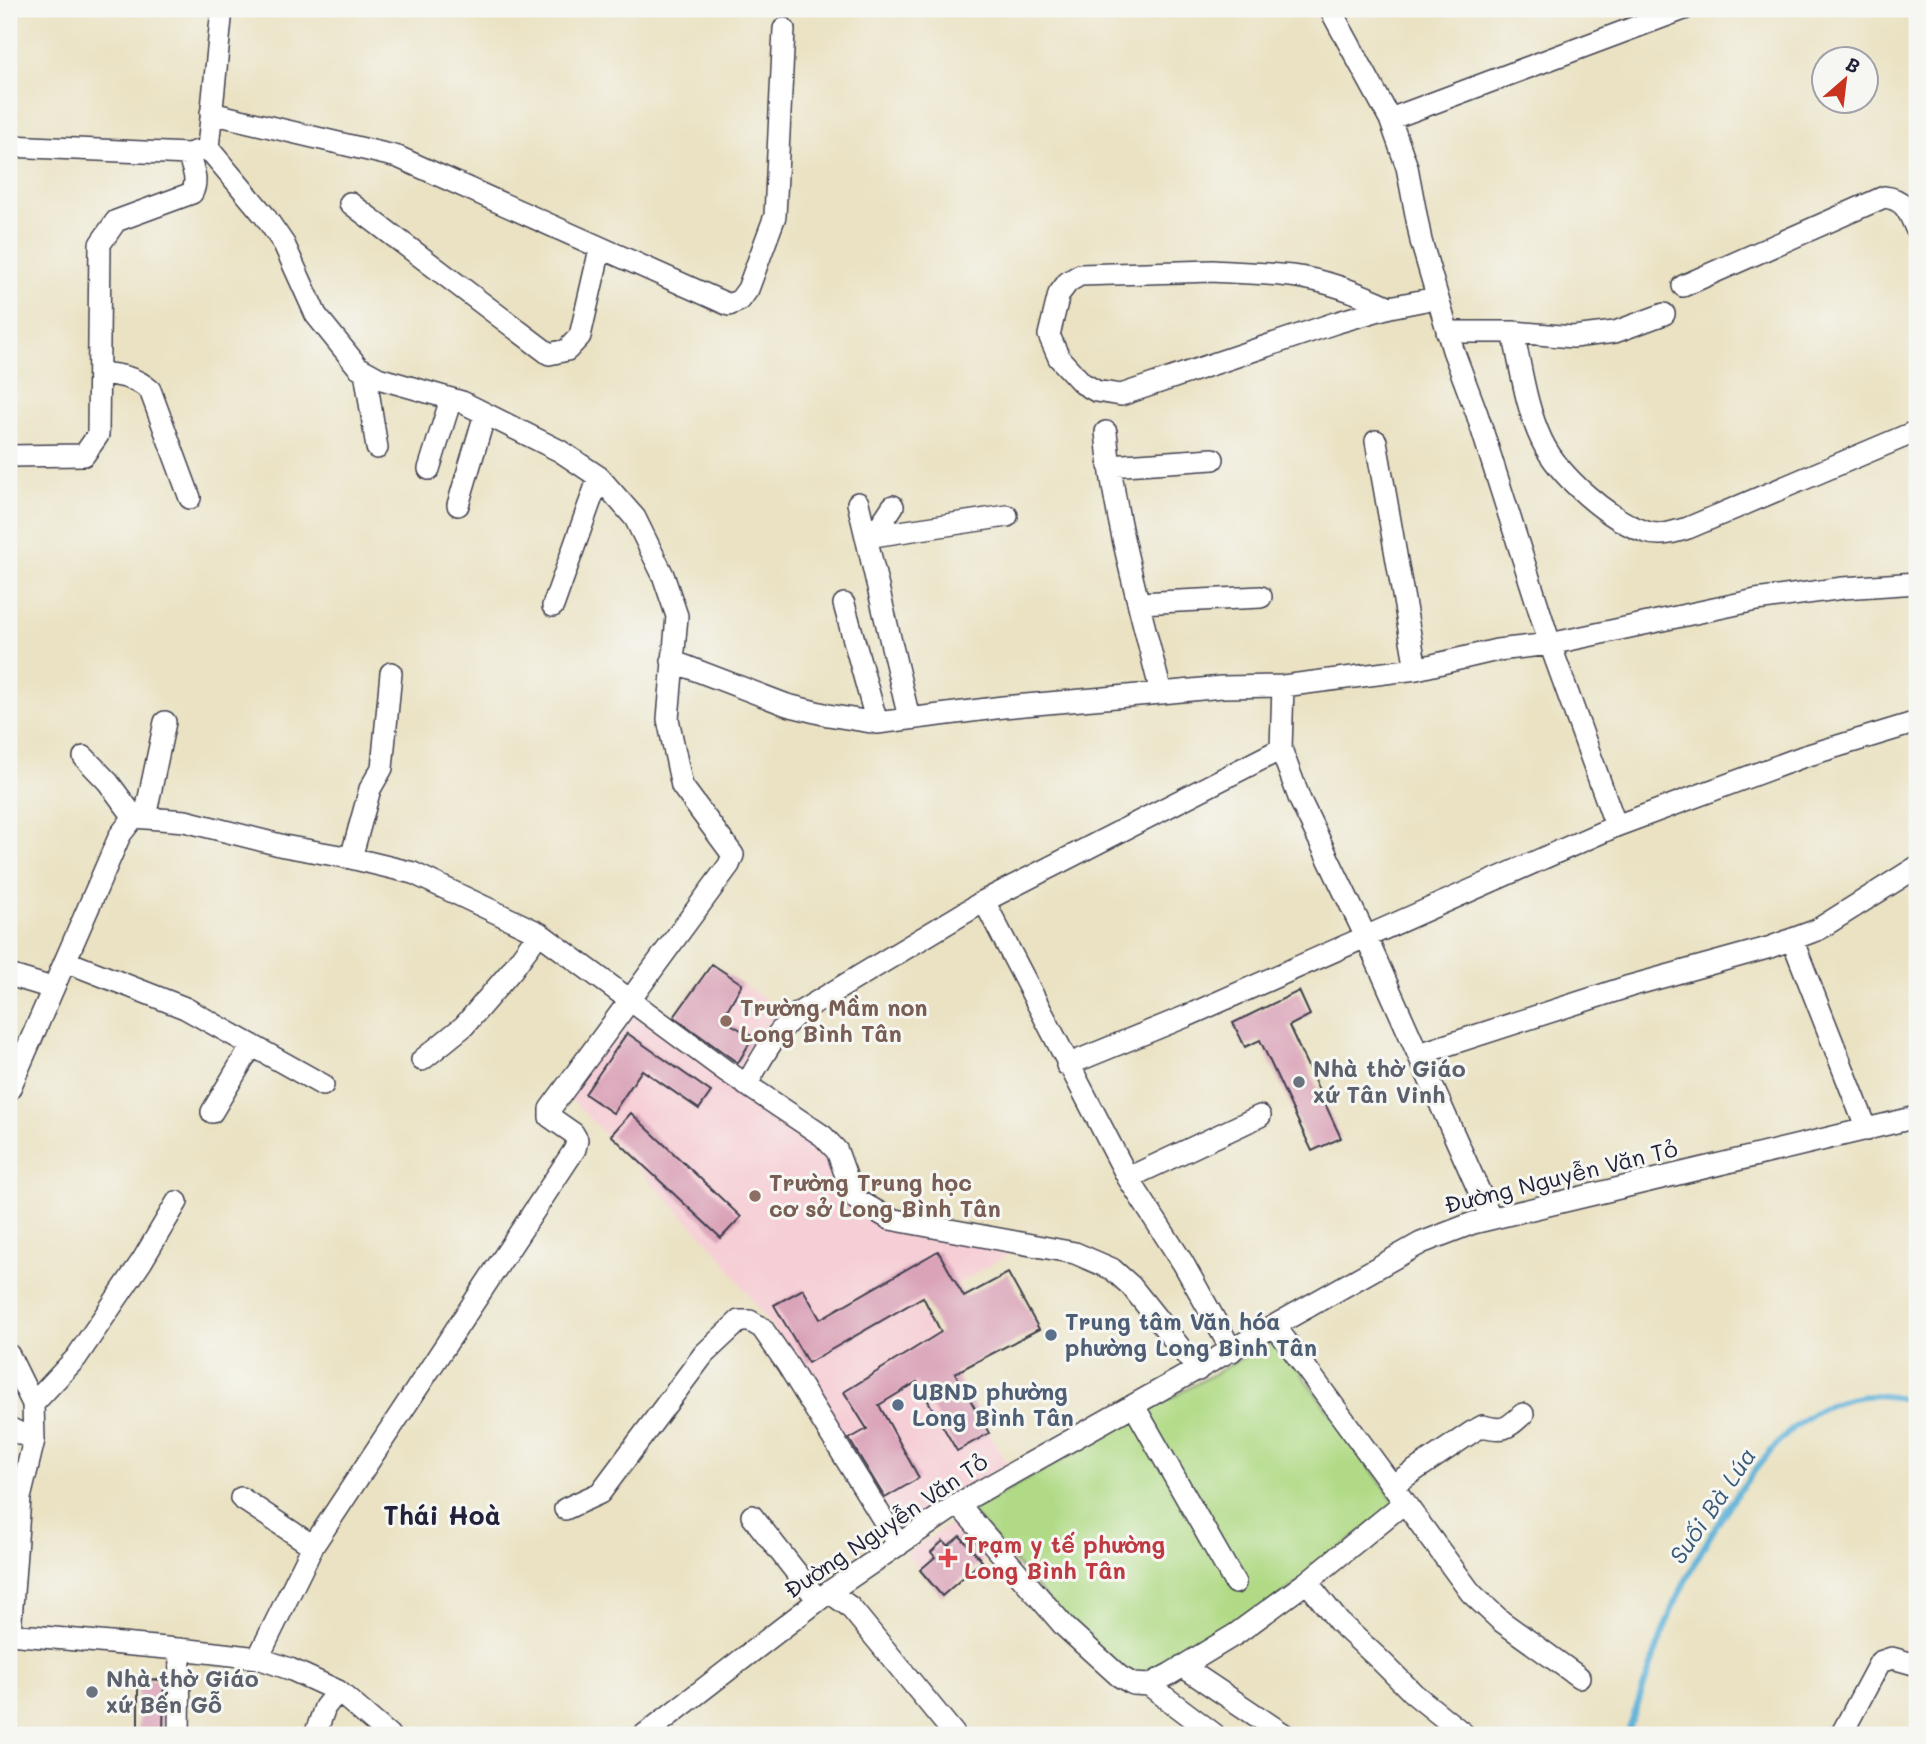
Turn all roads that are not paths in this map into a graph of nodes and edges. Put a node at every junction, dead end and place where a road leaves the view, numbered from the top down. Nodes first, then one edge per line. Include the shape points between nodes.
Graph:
1 (222, 9) edge
2 (1330, 9) edge
3 (1684, 9) edge
4 (784, 29) dead end
5 (211, 113) junction
6 (1390, 119) junction
7 (9, 146) edge
8 (198, 151) junction
9 (350, 203) dead end
10 (1917, 231) edge
11 (600, 248) junction
12 (1683, 286) dead end
13 (1436, 298) junction
14 (1390, 307) junction
15 (1664, 314) dead end
16 (1447, 332) junction
17 (1513, 332) junction
18 (365, 371) junction
19 (99, 373) junction
20 (451, 399) junction
21 (485, 414) junction
22 (1917, 430) edge
23 (1106, 432) dead end
24 (1376, 441) dead end
25 (377, 448) dead end
26 (9, 456) edge
27 (1213, 459) dead end
28 (1109, 466) junction
29 (429, 469) dead end
30 (598, 477) junction
31 (190, 498) dead end
32 (858, 503) dead end
33 (458, 505) dead end
34 (893, 506) dead end
35 (1007, 516) dead end
36 (871, 540) junction
37 (1917, 583) edge
38 (1261, 597) dead end
39 (1139, 603) junction
40 (844, 604) dead end
41 (553, 606) dead end
42 (1550, 645) junction
43 (672, 661) junction
44 (1416, 669) junction
45 (391, 673) dead end
46 (1283, 686) junction
47 (1161, 693) junction
48 (909, 718) junction
49 (165, 722) dead end
50 (1917, 722) edge
51 (877, 723) junction
52 (1281, 750) junction
53 (84, 757) dead end
54 (139, 817) junction
55 (1616, 826) junction
56 (351, 858) junction
57 (1917, 867) edge
58 (984, 901) junction
59 (539, 933) junction
60 (1366, 937) junction
61 (1792, 939) junction
62 (65, 961) junction
63 (9, 975) edge
64 (52, 988) junction
65 (629, 1000) junction
66 (252, 1045) junction
67 (1419, 1054) junction
68 (422, 1060) dead end
69 (1067, 1065) junction
70 (746, 1084) junction
71 (323, 1085) dead end
72 (9, 1090) edge
73 (212, 1112) dead end
74 (1260, 1116) dead end
75 (1917, 1117) edge
76 (1867, 1130) junction
77 (1128, 1178) junction
78 (177, 1202) dead end
79 (1492, 1218) junction
80 (1275, 1326) junction
81 (1232, 1351) junction
82 (9, 1355) edge
83 (1198, 1370) junction
84 (33, 1404) junction
85 (1134, 1406) junction
86 (1523, 1414) dead end
87 (9, 1428) edge
88 (34, 1440) junction
89 (1399, 1493) junction
90 (241, 1498) dead end
91 (958, 1504) junction
92 (565, 1509) dead end
93 (752, 1516) dead end
94 (313, 1545) junction
95 (899, 1545) junction
96 (1307, 1582) junction
97 (1235, 1583) dead end
98 (823, 1596) junction
99 (9, 1633) edge
100 (180, 1649) junction
101 (258, 1658) junction
102 (1917, 1665) edge
103 (1182, 1667) junction
104 (1579, 1677) dead end
105 (1149, 1685) junction
106 (338, 1691) junction
107 (657, 1732) edge
108 (1214, 1734) edge
109 (179, 1735) edge
110 (315, 1735) edge
111 (389, 1735) edge
112 (956, 1735) edge
113 (1285, 1735) edge
114 (1465, 1735) edge
115 (1841, 1735) edge

1 - 5 street
2 - 6 street
3 - 6 street
4 - 11 street via 775,216 740,300 729,305
5 - 8 street
5 - 11 street via 398,158
6 - 13 street via 1407,167
7 - 8 street
8 - 18 street via 264,215 284,244 316,315
8 - 19 street via 192,192 116,221 100,244
9 - 11 street via 549,354 567,350 580,336
10 - 12 street via 1905,204 1884,197
13 - 14 street
13 - 16 street
14 - 14 street via 1121,395 1082,383 1059,358 1049,335 1059,294 1080,275 1213,271 1292,276 1353,291
15 - 17 street via 1615,332 1573,337
16 - 17 street
16 - 42 street
17 - 22 street via 1534,419 1557,464 1606,511 1648,533 1688,528
18 - 20 street
18 - 25 street
19 - 26 street via 98,435 85,455
19 - 31 street via 126,376 150,390
20 - 21 street
20 - 29 street
21 - 30 street via 560,451
21 - 33 street
23 - 28 street
24 - 44 street
27 - 28 street
28 - 39 street
30 - 41 street
30 - 43 street via 635,518 663,575 677,616
32 - 36 street
34 - 36 street
35 - 36 street
36 - 48 street
37 - 42 street via 1756,600
38 - 39 street
39 - 47 street
40 - 51 street
42 - 44 street via 1497,650
42 - 55 street
43 - 51 street via 787,705
43 - 65 street via 668,719 682,786 733,855
44 - 46 street
45 - 56 street via 382,768 370,789
46 - 47 street
46 - 52 street
47 - 48 street
48 - 51 street
49 - 54 street
50 - 55 street via 1802,757
52 - 58 street
52 - 60 street
53 - 54 street
54 - 56 street via 185,821
54 - 62 street via 120,835
55 - 60 street
56 - 59 street via 413,873
57 - 61 street via 1817,930
58 - 69 street
58 - 70 street via 783,1025
59 - 65 street
59 - 68 street via 464,1026
60 - 67 street
60 - 69 street
61 - 67 street
61 - 76 street
62 - 64 street
62 - 66 street via 185,1008
63 - 64 street
64 - 72 street
65 - 70 street
65 - 94 street via 550,1109 550,1117 573,1133 575,1149
66 - 71 street
66 - 73 street
67 - 79 street
69 - 77 street
70 - 83 street via 823,1136 836,1151 857,1200 890,1219 1074,1253 1112,1269
74 - 77 street
75 - 76 street, Đường Nguyễn Văn Tỏ
76 - 79 street, Đường Nguyễn Văn Tỏ
77 - 81 street
78 - 84 street via 76,1358
79 - 80 street, Đường Nguyễn Văn Tỏ via 1421,1242
80 - 81 street, Đường Nguyễn Văn Tỏ
80 - 89 street
81 - 83 street, Đường Nguyễn Văn Tỏ
82 - 84 street
83 - 85 street, Đường Nguyễn Văn Tỏ
84 - 88 street
85 - 91 street, Đường Nguyễn Văn Tỏ
85 - 97 street
86 - 89 street via 1503,1430 1483,1426 1472,1432
87 - 88 street
88 - 99 street via 20,1498
89 - 96 street
89 - 104 street via 1471,1593 1501,1622
90 - 94 street
91 - 95 street, Đường Nguyễn Văn Tỏ
91 - 105 street via 1065,1627 1119,1676 1133,1684
92 - 95 street via 600,1493 704,1354 739,1321 750,1321 762,1328 787,1364
93 - 98 street
94 - 101 street
95 - 98 street, Đường Nguyễn Văn Tỏ
96 - 103 street
96 - 114 street via 1339,1622 1414,1694
98 - 107 street, Đường Nguyễn Văn Tỏ
98 - 112 street via 850,1607
99 - 100 street
100 - 101 street
100 - 109 street
101 - 106 street
102 - 115 street via 1892,1658 1880,1662
103 - 105 street
103 - 113 street
105 - 108 street
106 - 110 street via 325,1707
106 - 111 street

